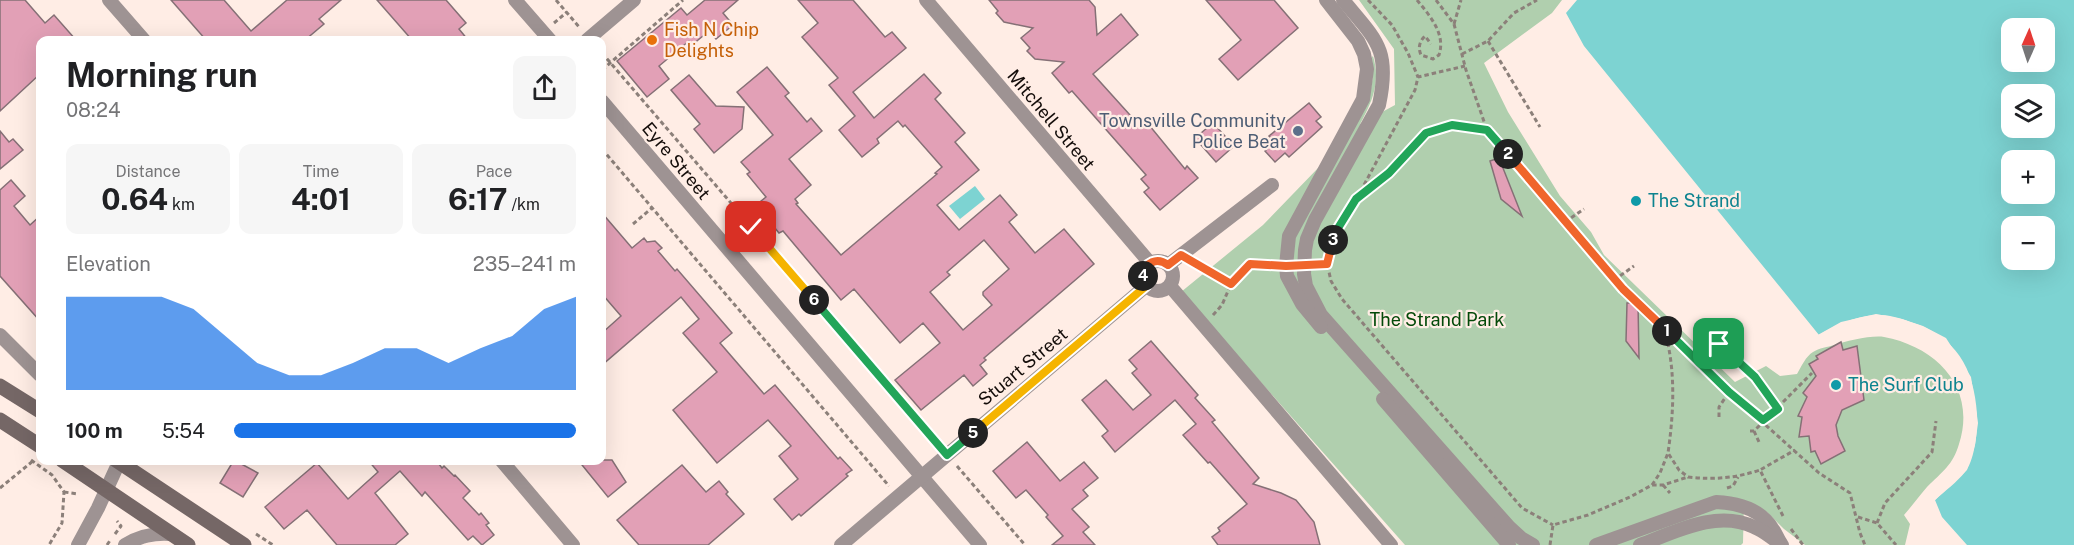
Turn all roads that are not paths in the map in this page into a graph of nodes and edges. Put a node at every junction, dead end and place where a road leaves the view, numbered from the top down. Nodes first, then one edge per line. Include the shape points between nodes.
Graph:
1 (109, 0) edge
2 (515, 0) edge
3 (634, 0) edge
4 (926, 0) edge
5 (1326, 0) edge
6 (1343, 0) edge
7 (140, 36) edge
8 (546, 36) edge
9 (592, 36) edge
10 (606, 106) edge
11 (1272, 185) dead end
12 (1150, 263) junction
13 (1168, 265) junction
14 (1146, 286) junction
15 (1170, 286) junction
16 (0, 335) edge
17 (36, 371) edge
18 (0, 386) edge
19 (36, 408) edge
20 (0, 420) edge
21 (36, 444) edge
22 (69, 465) edge
23 (116, 465) edge
24 (124, 465) edge
25 (505, 465) edge
26 (921, 477) junction
27 (106, 491) junction
28 (170, 534) junction
29 (1781, 544) edge
30 (78, 545) edge
31 (125, 545) edge
32 (188, 545) edge
33 (244, 545) edge
34 (573, 545) edge
35 (842, 545) edge
36 (980, 545) edge
37 (1391, 545) edge
38 (1509, 545) edge
39 (1533, 545) edge
40 (1596, 545) edge
41 (1640, 545) edge

1 - 7 street
2 - 8 street
3 - 9 street
4 - 12 street, Mitchell Street
5 - 38 street via 1364,54 1366,87 1289,236 1286,266 1293,290
6 - 39 street via 1379,47 1383,58 1382,90 1379,105 1315,220 1305,250 1306,286 1321,315 1509,527
10 - 26 street, Eyre Street
11 - 13 street
12 - 13 street
12 - 14 street via 1143,271
13 - 15 street via 1173,273
14 - 15 street via 1158,292
14 - 26 street, Stuart Street
15 - 37 street
16 - 17 street
18 - 19 main road
20 - 21 main road
22 - 27 main road
23 - 27 street
24 - 33 main road
25 - 34 street
26 - 35 street, Stuart Street
26 - 36 street, Eyre Street
27 - 28 main road
27 - 30 street
28 - 31 street via 153,533
28 - 32 main road
29 - 40 street via 1756,513 1716,502
29 - 41 street via 1742,522 1714,520

